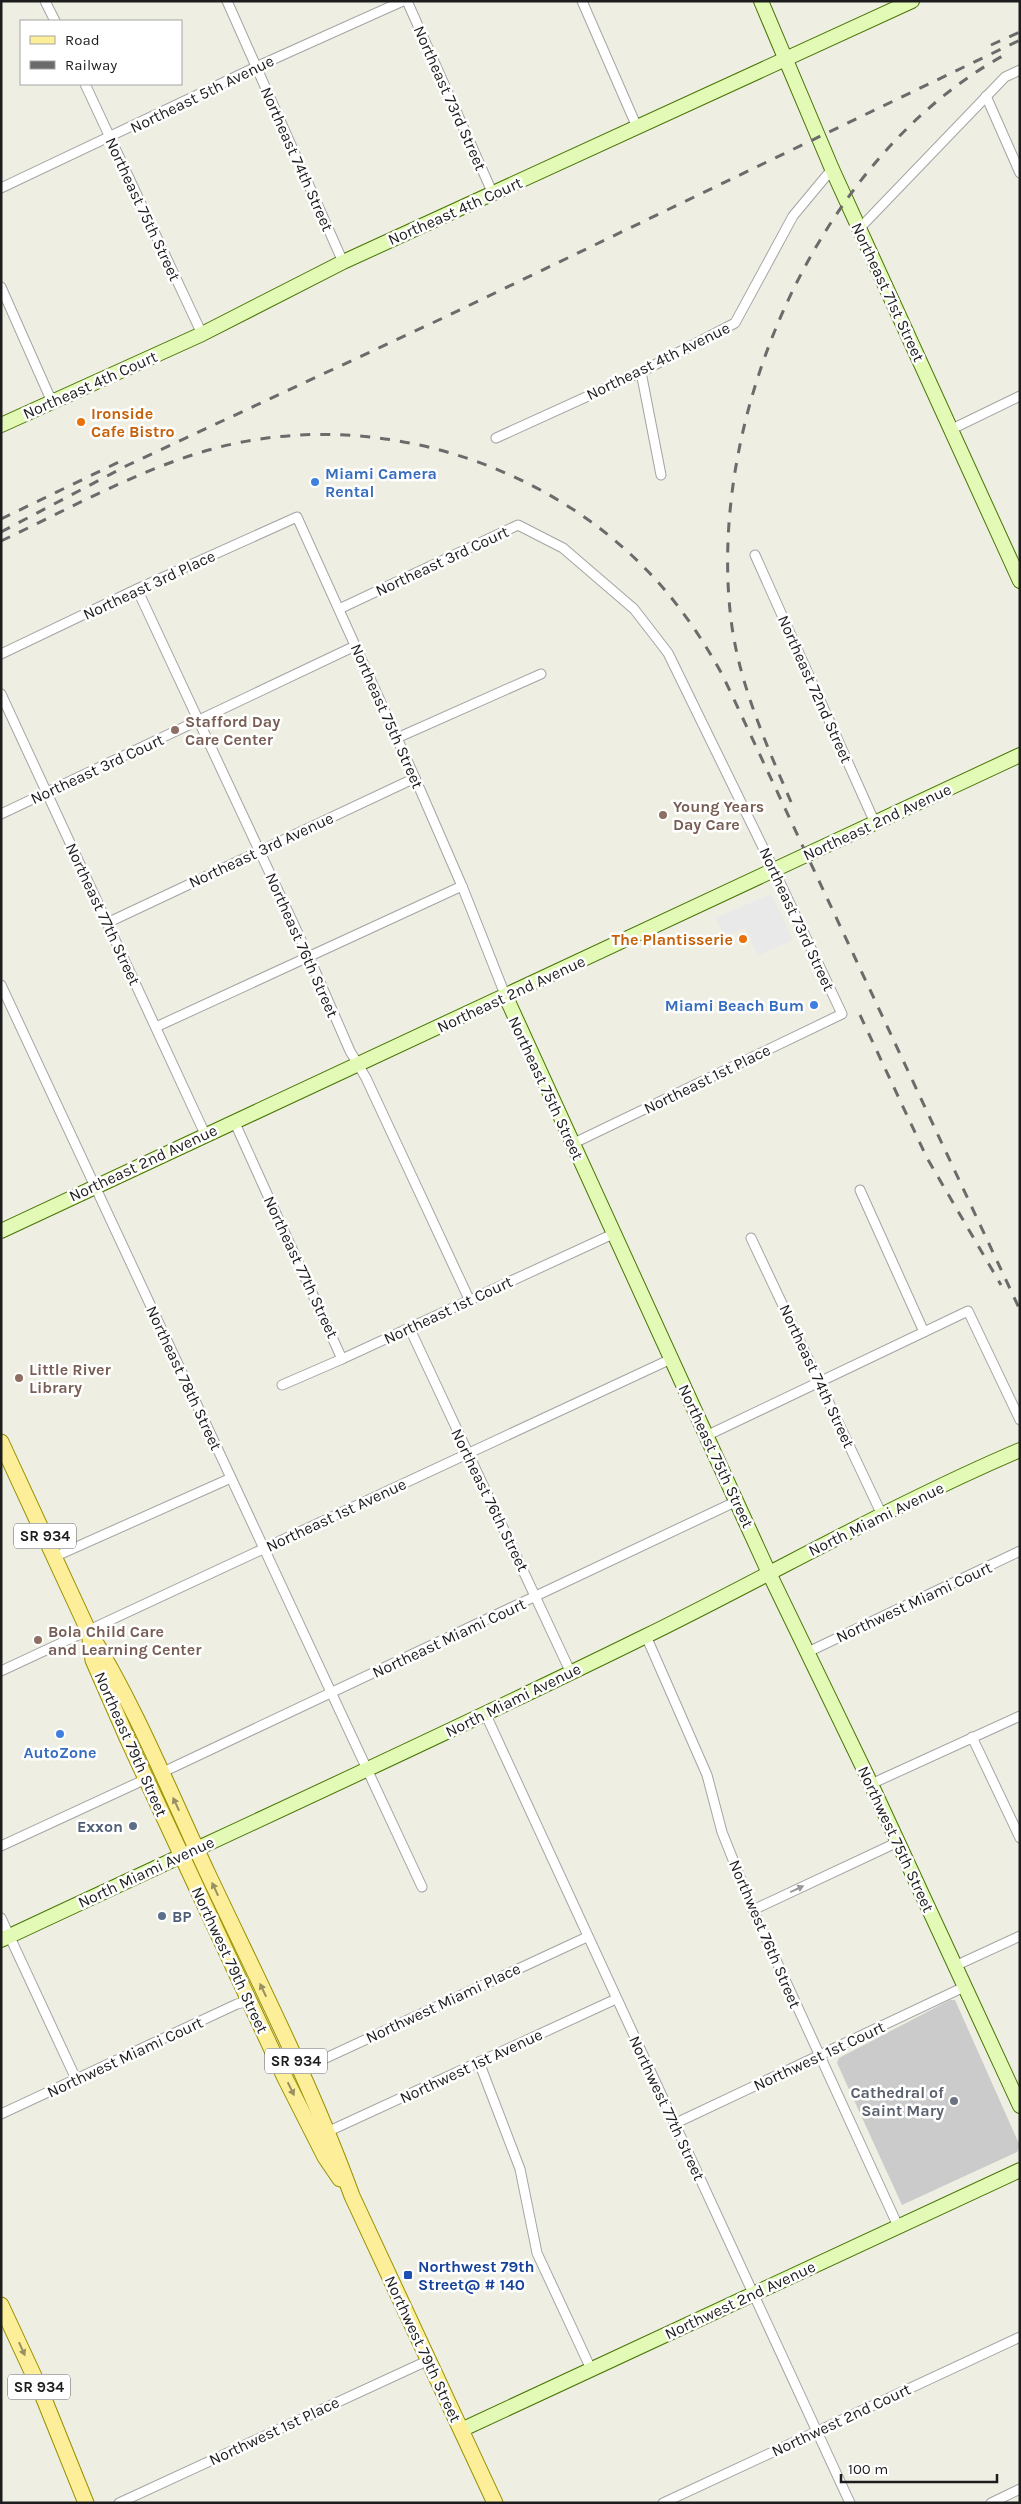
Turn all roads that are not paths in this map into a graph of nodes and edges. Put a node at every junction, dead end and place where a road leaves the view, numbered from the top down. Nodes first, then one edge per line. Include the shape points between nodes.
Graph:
1 (45, 1) edge
2 (227, 1) edge
3 (403, 1) edge
4 (407, 1) edge
5 (582, 1) edge
6 (761, 1) edge
7 (912, 1) edge
8 (892, 5) edge
9 (54, 20) edge
10 (786, 60) junction
11 (256, 67) junction
12 (1020, 70) edge
13 (84, 85) edge
14 (986, 96) junction
15 (637, 127) junction
16 (110, 138) junction
17 (832, 169) junction
18 (1020, 173) edge
19 (1, 188) edge
20 (493, 194) junction
21 (859, 229) junction
22 (343, 262) junction
23 (1, 287) edge
24 (202, 334) junction
25 (641, 372) junction
26 (1020, 396) edge
27 (52, 402) junction
28 (1, 425) edge
29 (952, 429) junction
30 (496, 438) dead end
31 (661, 475) dead end
32 (297, 517) joint
33 (518, 525) joint
34 (755, 555) dead end
35 (1020, 581) edge
36 (137, 589) junction
37 (339, 609) junction
38 (355, 646) junction
39 (1, 654) edge
40 (541, 674) dead end
41 (1, 694) edge
42 (198, 720) junction
43 (397, 738) junction
44 (1020, 755) edge
45 (415, 778) junction
46 (47, 792) junction
47 (1, 814) edge
48 (875, 823) junction
49 (260, 851) junction
50 (774, 870) junction
51 (462, 886) junction
52 (108, 923) junction
53 (309, 957) junction
54 (1, 986) edge
55 (506, 997) junction
56 (842, 1014) joint
57 (156, 1027) junction
58 (357, 1064) junction
59 (234, 1121) junction
60 (205, 1134) junction
61 (572, 1144) junction
62 (95, 1186) junction
63 (860, 1190) dead end
64 (1, 1231) edge
65 (613, 1234) junction
66 (752, 1238) dead end
67 (469, 1299) junction
68 (409, 1327) junction
69 (924, 1332) junction
70 (342, 1359) junction
71 (671, 1359) junction
72 (819, 1382) junction
73 (282, 1384) dead end
74 (1020, 1420) edge
75 (706, 1436) junction
76 (1, 1442) edge
77 (1020, 1450) edge
78 (468, 1454) junction
79 (231, 1478) junction
80 (737, 1501) junction
81 (882, 1515) junction
82 (265, 1549) junction
83 (1020, 1551) edge
84 (54, 1557) junction
85 (769, 1573) junction
86 (537, 1596) junction
87 (88, 1630) junction
88 (646, 1636) junction
89 (808, 1652) junction
90 (1, 1671) edge
91 (571, 1673) junction
92 (331, 1694) junction
93 (485, 1713) junction
94 (1020, 1716) edge
95 (972, 1737) junction
96 (367, 1770) junction
97 (161, 1773) junction
98 (146, 1779) junction
99 (871, 1784) junction
100 (1020, 1838) edge
101 (898, 1842) junction
102 (1, 1846) edge
103 (196, 1848) junction
104 (182, 1855) junction
105 (422, 1887) dead end
106 (753, 1910) junction
107 (1, 1918) edge
108 (1020, 1936) edge
109 (587, 1937) junction
110 (5, 1938) edge
111 (955, 1966) junction
112 (964, 1987) junction
113 (616, 1999) junction
114 (250, 2001) junction
115 (819, 2056) junction
116 (479, 2062) junction
117 (300, 2070) junction
118 (76, 2079) junction
119 (1020, 2106) edge
120 (1, 2114) edge
121 (674, 2124) junction
122 (327, 2132) junction
123 (1020, 2170) edge
124 (352, 2196) junction
125 (898, 2226) junction
126 (754, 2294) junction
127 (1, 2305) edge
128 (1020, 2337) edge
129 (428, 2360) junction
130 (591, 2369) junction
131 (461, 2430) junction
132 (818, 2431) junction
133 (1020, 2489) edge
134 (86, 2503) edge
135 (119, 2503) edge
136 (495, 2503) edge
137 (663, 2503) edge
138 (850, 2503) edge
139 (992, 2503) edge

1 - 9 street
2 - 11 street, Northeast 74th Street
3 - 11 street, Northeast 5th Avenue
4 - 20 street, Northeast 73rd Street
5 - 15 street
6 - 10 street, Northeast 71st Street
7 - 8 street, Northeast 4th Court
8 - 10 street, Northeast 4th Court
10 - 15 street, Northeast 4th Court
10 - 17 street, Northeast 71st Street
11 - 16 street, Northeast 5th Avenue
11 - 22 street, Northeast 74th Street
12 - 14 street via 1005,77
13 - 16 street, Northeast 75th Street
14 - 18 street
14 - 21 street
15 - 20 street, Northeast 4th Court
16 - 19 street, Northeast 5th Avenue
16 - 24 street, Northeast 75th Street
17 - 21 street, Northeast 71st Street
17 - 25 street, Northeast 4th Avenue via 793,216 736,323
20 - 22 street, Northeast 4th Court
21 - 29 street, Northeast 71st Street
22 - 24 street, Northeast 4th Court
23 - 27 street
24 - 27 street, Northeast 4th Court
25 - 30 street, Northeast 4th Avenue
25 - 31 street
26 - 29 street
27 - 28 street, Northeast 4th Court
29 - 35 street, Northeast 71st Street
32 - 36 street, Northeast 3rd Place
32 - 37 street, Northeast 75th Street
33 - 37 street, Northeast 3rd Court
33 - 50 street, Northeast 73rd Street via 563,548 634,609 668,653
34 - 48 street, Northeast 72nd Street
36 - 39 street, Northeast 3rd Place
36 - 42 street, Northeast 76th Street
37 - 38 street, Northeast 75th Street
38 - 42 street, Northeast 3rd Court
38 - 43 street, Northeast 75th Street
40 - 43 street
41 - 46 street, Northeast 77th Street
42 - 46 street, Northeast 3rd Court
42 - 49 street, Northeast 76th Street
43 - 45 street, Northeast 75th Street
44 - 48 street, Northeast 2nd Avenue
45 - 49 street, Northeast 3rd Avenue
45 - 51 street, Northeast 75th Street
46 - 47 street, Northeast 3rd Court
46 - 52 street, Northeast 77th Street
48 - 50 street, Northeast 2nd Avenue
49 - 52 street, Northeast 3rd Avenue
49 - 53 street, Northeast 76th Street
50 - 55 street, Northeast 2nd Avenue
50 - 56 street, Northeast 73rd Street
51 - 53 street
51 - 55 street, Northeast 75th Street
52 - 57 street, Northeast 77th Street
53 - 57 street
53 - 58 street, Northeast 76th Street
54 - 62 street, Northeast 78th Street
55 - 58 street, Northeast 2nd Avenue
55 - 61 street, Northeast 75th Street
56 - 61 street, Northeast 1st Place
57 - 60 street, Northeast 77th Street
58 - 59 street, Northeast 2nd Avenue
58 - 67 street, Northeast 76th Street
59 - 60 street, Northeast 2nd Avenue
59 - 70 street, Northeast 77th Street
60 - 62 street, Northeast 2nd Avenue
61 - 65 street, Northeast 75th Street
62 - 64 street, Northeast 2nd Avenue
62 - 79 street, Northeast 78th Street
63 - 69 street
65 - 67 street, Northeast 1st Court
65 - 71 street, Northeast 75th Street
66 - 72 street, Northeast 74th Street
67 - 68 street, Northeast 1st Court
68 - 70 street, Northeast 1st Court
68 - 78 street, Northeast 76th Street
69 - 72 street
69 - 74 street via 968,1311
70 - 73 street, Northeast 1st Court
71 - 75 street, Northeast 75th Street
71 - 78 street, Northeast 1st Avenue
72 - 75 street
72 - 81 street, Northeast 74th Street
75 - 80 street, Northeast 75th Street
76 - 84 main road, Northeast 79th Street / SR 934
77 - 81 street, North Miami Avenue
78 - 82 street, Northeast 1st Avenue
78 - 86 street, Northeast 76th Street
79 - 82 street, Northeast 78th Street
79 - 84 street
80 - 85 street, Northeast 75th Street
80 - 86 street, Northeast Miami Court
81 - 85 street, North Miami Avenue
82 - 87 street, Northeast 1st Avenue
82 - 92 street, Northeast 78th Street
83 - 89 street, Northwest Miami Court
84 - 87 main road, Northeast 79th Street / SR 934
85 - 88 street, North Miami Avenue
85 - 89 street, Northwest 75th Street
86 - 91 street, Northeast 76th Street
86 - 92 street, Northeast Miami Court
87 - 90 street, Northeast 1st Avenue
87 - 97 main road, Northeast 79th Street / SR 934
87 - 98 main road, Northeast 79th Street via 93,1660
88 - 91 street, North Miami Avenue
88 - 106 street, Northwest 76th Street via 707,1775 722,1832
89 - 99 street, Northwest 75th Street
91 - 93 street, North Miami Avenue
92 - 96 street, Northeast 78th Street
92 - 97 street, Northeast Miami Court
93 - 96 street, North Miami Avenue
93 - 109 street, Northwest 77th Street
94 - 95 street
95 - 99 street
95 - 100 street
96 - 103 street, North Miami Avenue
96 - 105 street, Northeast 78th Street
103 -> 97 main road, Northeast 79th Street / SR 934
98 - 102 street
98 - 104 main road, Northeast 79th Street
99 - 101 street, Northwest 75th Street
106 -> 101 street
101 - 111 street, Northwest 75th Street
103 - 104 street, North Miami Avenue
117 -> 103 main road, Northwest 79th Street / SR 934
104 - 110 street, North Miami Avenue
104 - 114 main road, Northwest 79th Street
106 - 115 street, Northwest 76th Street
107 - 110 street
108 - 111 street
109 - 113 street, Northwest 77th Street
109 - 117 street, Northwest Miami Place
110 - 118 street
111 - 112 street, Northwest 75th Street
112 - 115 street, Northwest 1st Court
112 - 119 street, Northwest 75th Street
113 - 116 street, Northwest 1st Avenue
113 - 121 street, Northwest 77th Street
114 - 117 main road via 259,2009
114 - 118 street, Northwest Miami Court via 236,2004
114 -> 124 main road, Northwest 79th Street via 325,2157
115 - 121 street, Northwest 1st Court
115 - 125 street, Northwest 76th Street
116 - 122 street, Northwest 1st Avenue
116 - 130 street via 520,2169 537,2253
117 - 122 main road, Northwest 79th Street / SR 934
118 - 120 street, Northwest Miami Court
121 - 126 street, Northwest 77th Street
122 - 124 main road, Northwest 79th Street / SR 934
123 - 125 street, Northwest 2nd Avenue
124 - 129 main road, Northwest 79th Street / SR 934
125 - 126 street, Northwest 2nd Avenue
126 - 130 street, Northwest 2nd Avenue
126 - 132 street, Northwest 77th Street
127 -> 134 main road, SR 934 via 40,2389
128 - 132 street, Northwest 2nd Court
129 - 131 main road, Northwest 79th Street / SR 934
129 - 135 street, Northwest 1st Place
130 - 131 street, Northwest 2nd Avenue
131 - 136 main road, Northwest 79th Street / SR 934
132 - 137 street, Northwest 2nd Court
132 - 138 street, Northwest 77th Street
133 - 139 street

